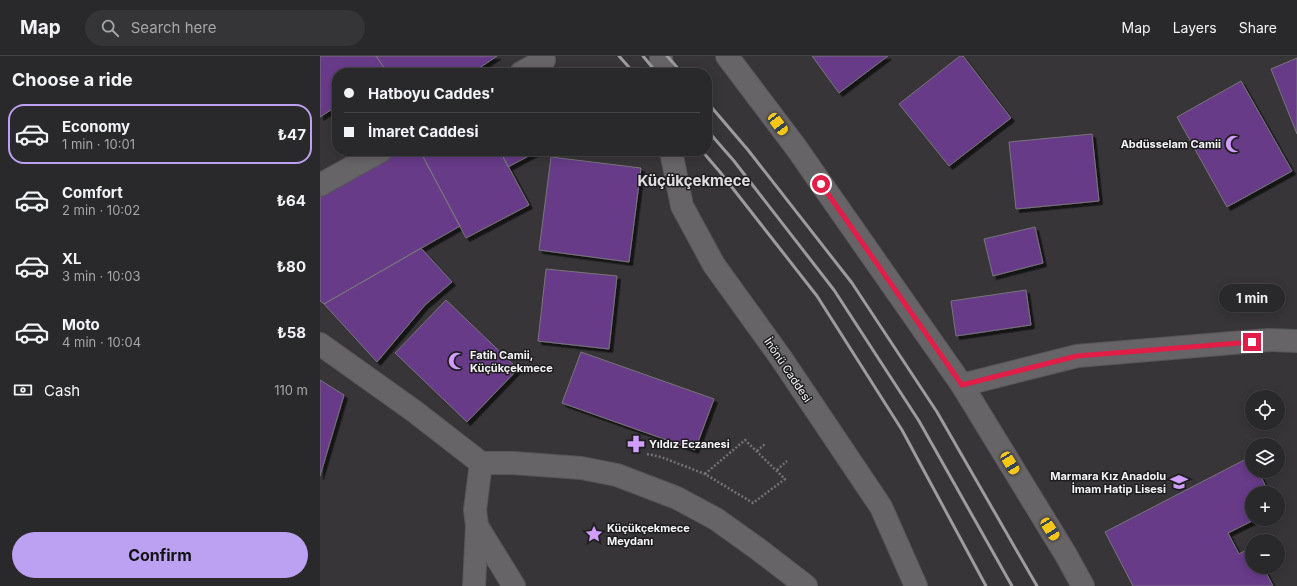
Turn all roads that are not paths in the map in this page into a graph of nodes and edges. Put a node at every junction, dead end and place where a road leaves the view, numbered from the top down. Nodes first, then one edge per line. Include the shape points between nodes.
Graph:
1 (661, 56) edge
2 (727, 56) edge
3 (544, 60) dead end
4 (530, 68) edge
5 (662, 68) edge
6 (372, 156) edge
7 (672, 156) edge
8 (320, 185) edge
9 (1297, 341) edge
10 (320, 344) edge
11 (962, 385) junction
12 (481, 463) junction
13 (476, 526) junction
14 (474, 586) edge
15 (514, 586) edge
16 (806, 586) edge
17 (916, 586) edge
18 (1083, 586) edge

1 - 5 street
2 - 11 street via 795,146
3 - 4 street
6 - 8 street
7 - 17 street, İnönü Caddesi via 682,206 714,265 781,358 881,507
9 - 11 street via 1268,340 1077,356
10 - 12 street
11 - 18 street
12 - 13 street via 475,510
12 - 16 street via 581,468 617,475 677,498 716,519
13 - 14 street
13 - 15 street

